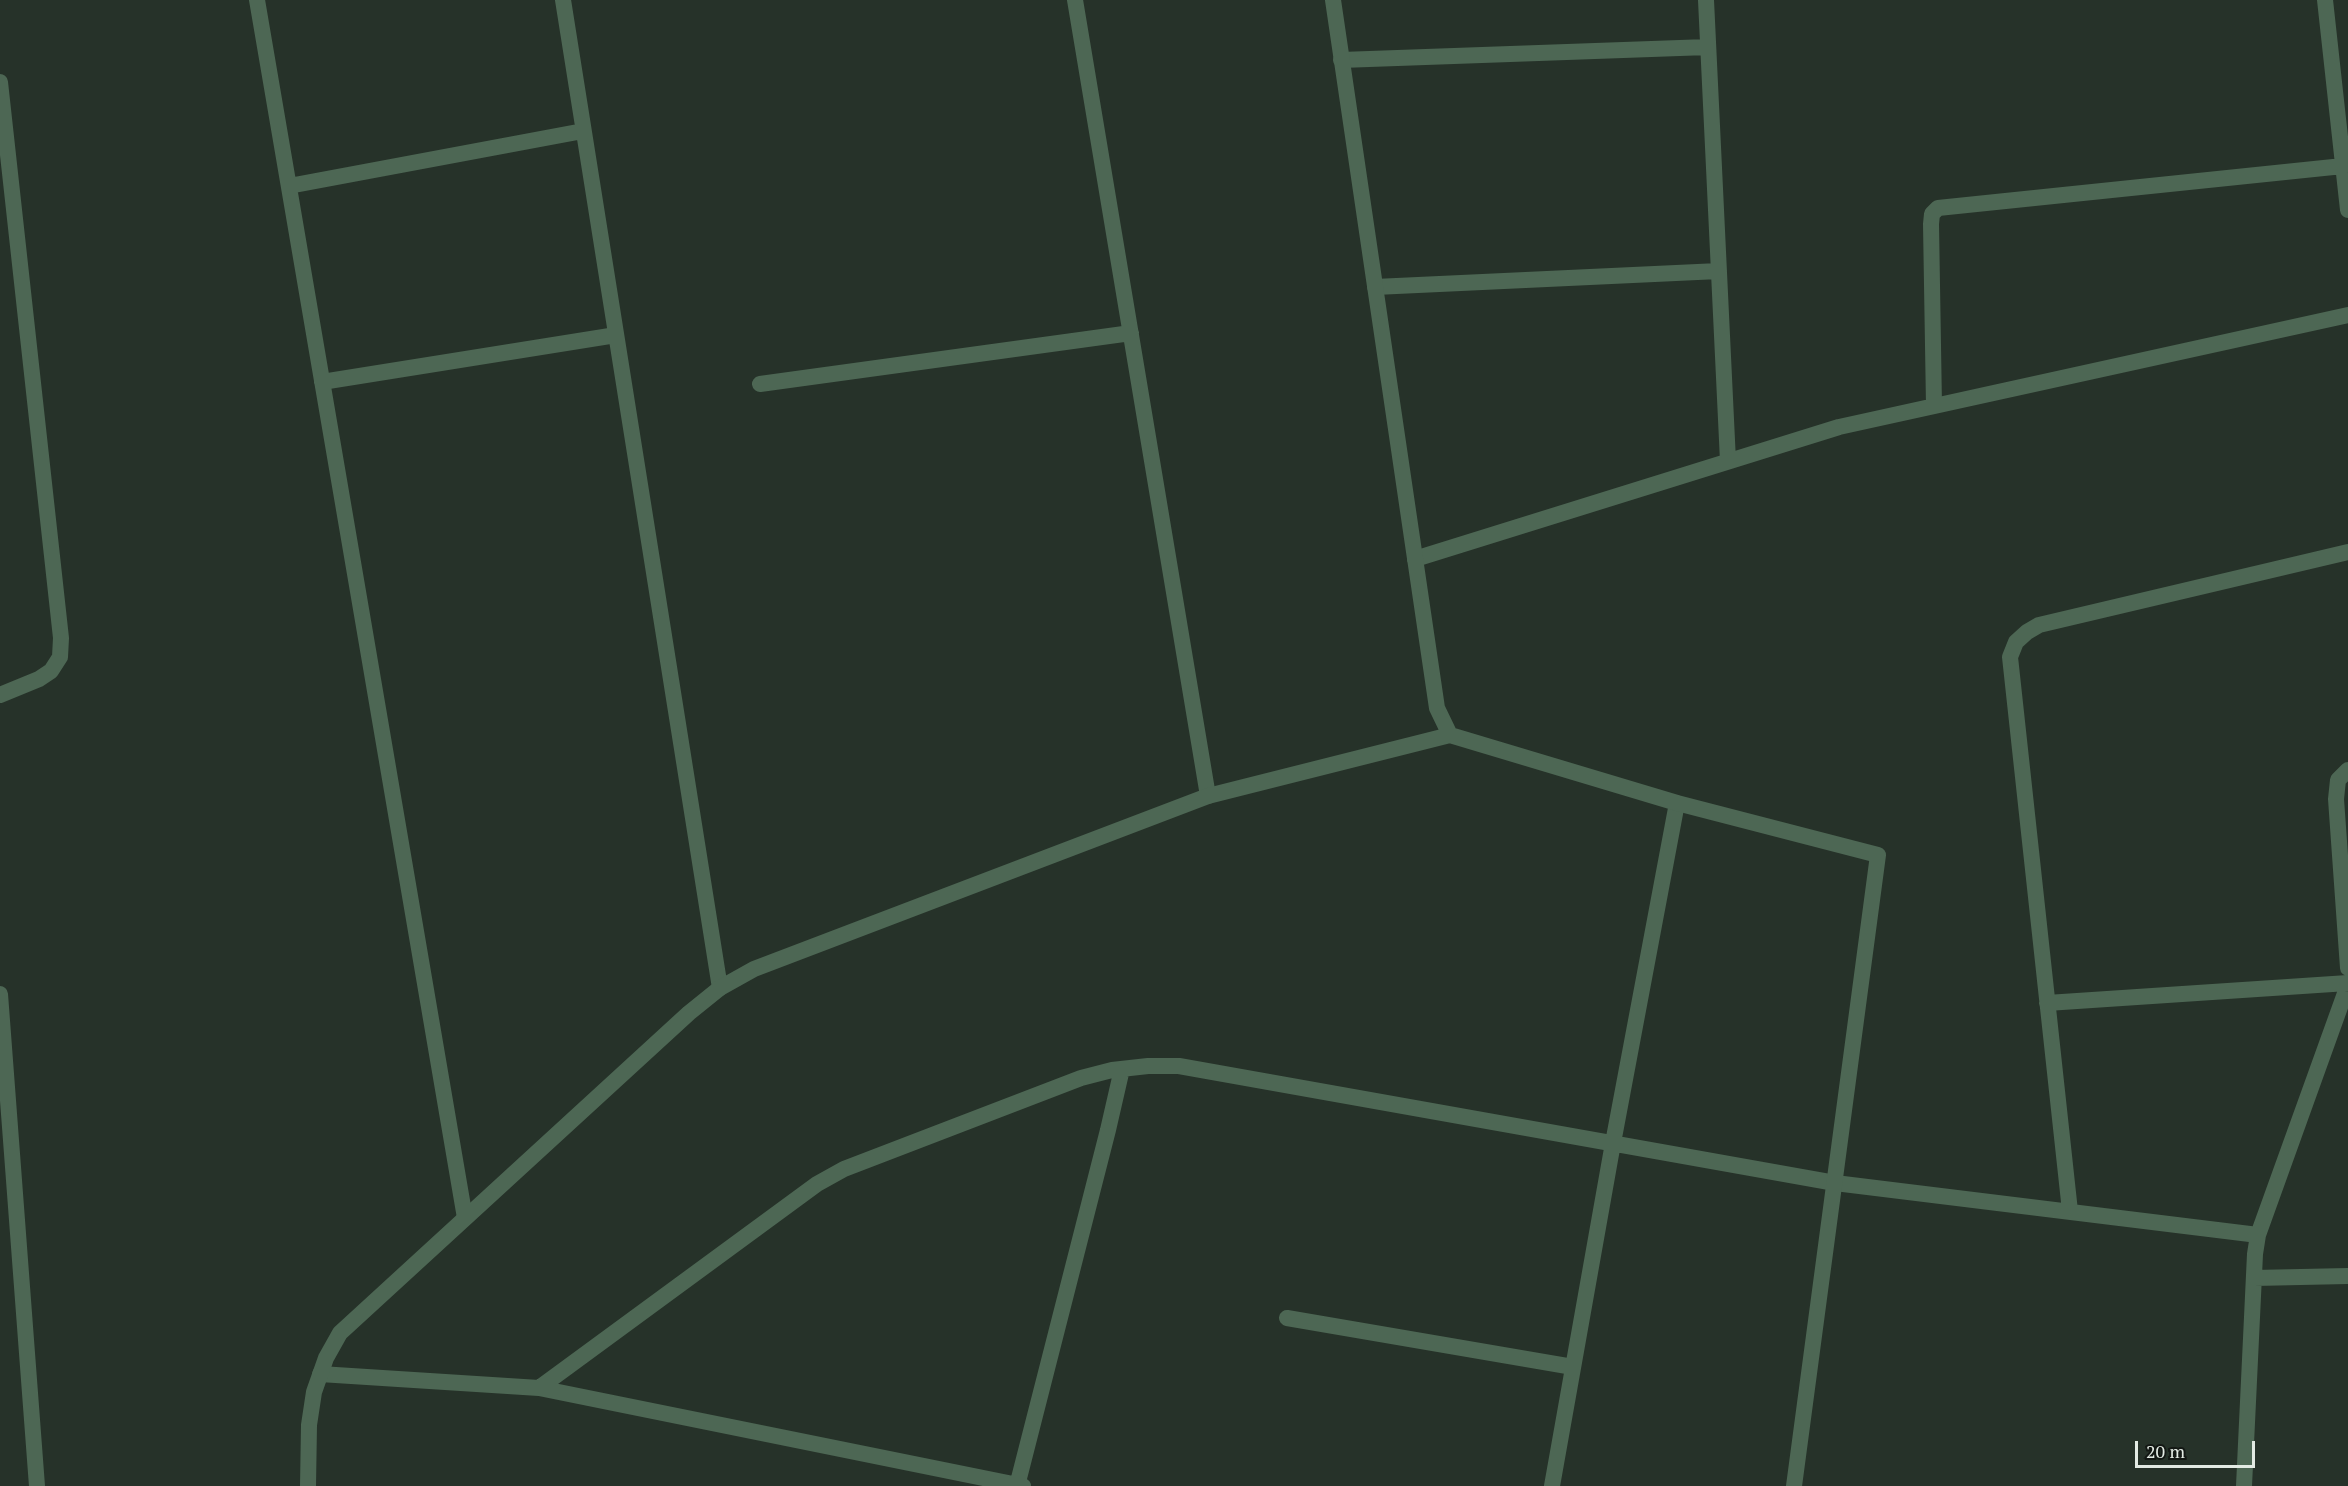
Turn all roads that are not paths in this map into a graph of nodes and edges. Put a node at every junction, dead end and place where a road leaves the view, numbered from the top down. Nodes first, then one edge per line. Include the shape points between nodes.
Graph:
1 (257, 0) edge
2 (563, 0) edge
3 (1075, 0) edge
4 (1333, 0) edge
5 (1706, 0) edge
6 (2325, 0) edge
7 (1708, 47) junction
8 (1341, 60) junction
9 (0, 82) edge
10 (584, 131) junction
11 (2343, 166) junction
12 (289, 186) junction
13 (2348, 210) edge
14 (1719, 271) junction
15 (1375, 287) junction
16 (2348, 315) edge
17 (1131, 333) junction
18 (616, 335) junction
19 (322, 382) junction
20 (760, 384) dead end
21 (1934, 406) junction
22 (1728, 461) junction
23 (2348, 552) edge
24 (1415, 559) junction
25 (0, 695) edge
26 (1450, 735) junction
27 (2348, 770) edge
28 (1208, 796) junction
29 (1677, 803) junction
30 (2348, 968) edge
31 (2348, 984) edge
32 (720, 988) junction
33 (0, 994) edge
34 (2047, 1003) junction
35 (1122, 1069) junction
36 (1612, 1143) junction
37 (1835, 1183) junction
38 (2070, 1211) junction
39 (465, 1218) junction
40 (2258, 1235) junction
41 (2348, 1276) edge
42 (2254, 1278) junction
43 (1287, 1318) dead end
44 (1573, 1367) junction
45 (320, 1374) junction
46 (539, 1388) junction
47 (37, 1486) edge
48 (308, 1486) edge
49 (1019, 1486) edge
50 (1552, 1486) edge
51 (1794, 1486) edge
52 (2244, 1486) edge

1 - 12 street
2 - 10 street
3 - 17 street
4 - 8 street
5 - 7 street
6 - 11 street
7 - 8 street
7 - 14 street
8 - 15 street
9 - 25 street via 61,638 60,657 51,670
10 - 12 street
10 - 18 street
11 - 13 street
11 - 21 street via 1938,208 1932,214 1931,224
12 - 19 street
14 - 15 street
14 - 22 street
15 - 24 street
16 - 21 street
17 - 20 street
17 - 28 street
18 - 19 street
18 - 32 street
19 - 39 street
21 - 22 street via 1839,427
22 - 24 street
23 - 34 street via 2039,625 2016,642 2010,657
24 - 26 street via 1437,708
26 - 28 street
26 - 29 street
27 - 30 street via 2338,780 2336,799
28 - 32 street via 765,965
29 - 36 street
29 - 37 street via 1878,855
31 - 34 street
31 - 40 street
32 - 39 street
33 - 47 street
34 - 38 street
35 - 36 street via 1179,1066
35 - 46 street via 1081,1078 844,1169 817,1184
35 - 49 street
36 - 37 street
36 - 44 street
37 - 38 street
37 - 51 street
38 - 40 street
39 - 45 street via 340,1333
40 - 42 street
41 - 42 street
42 - 52 street
43 - 44 street
44 - 50 street
45 - 46 street
45 - 48 street via 309,1425
46 - 49 street

